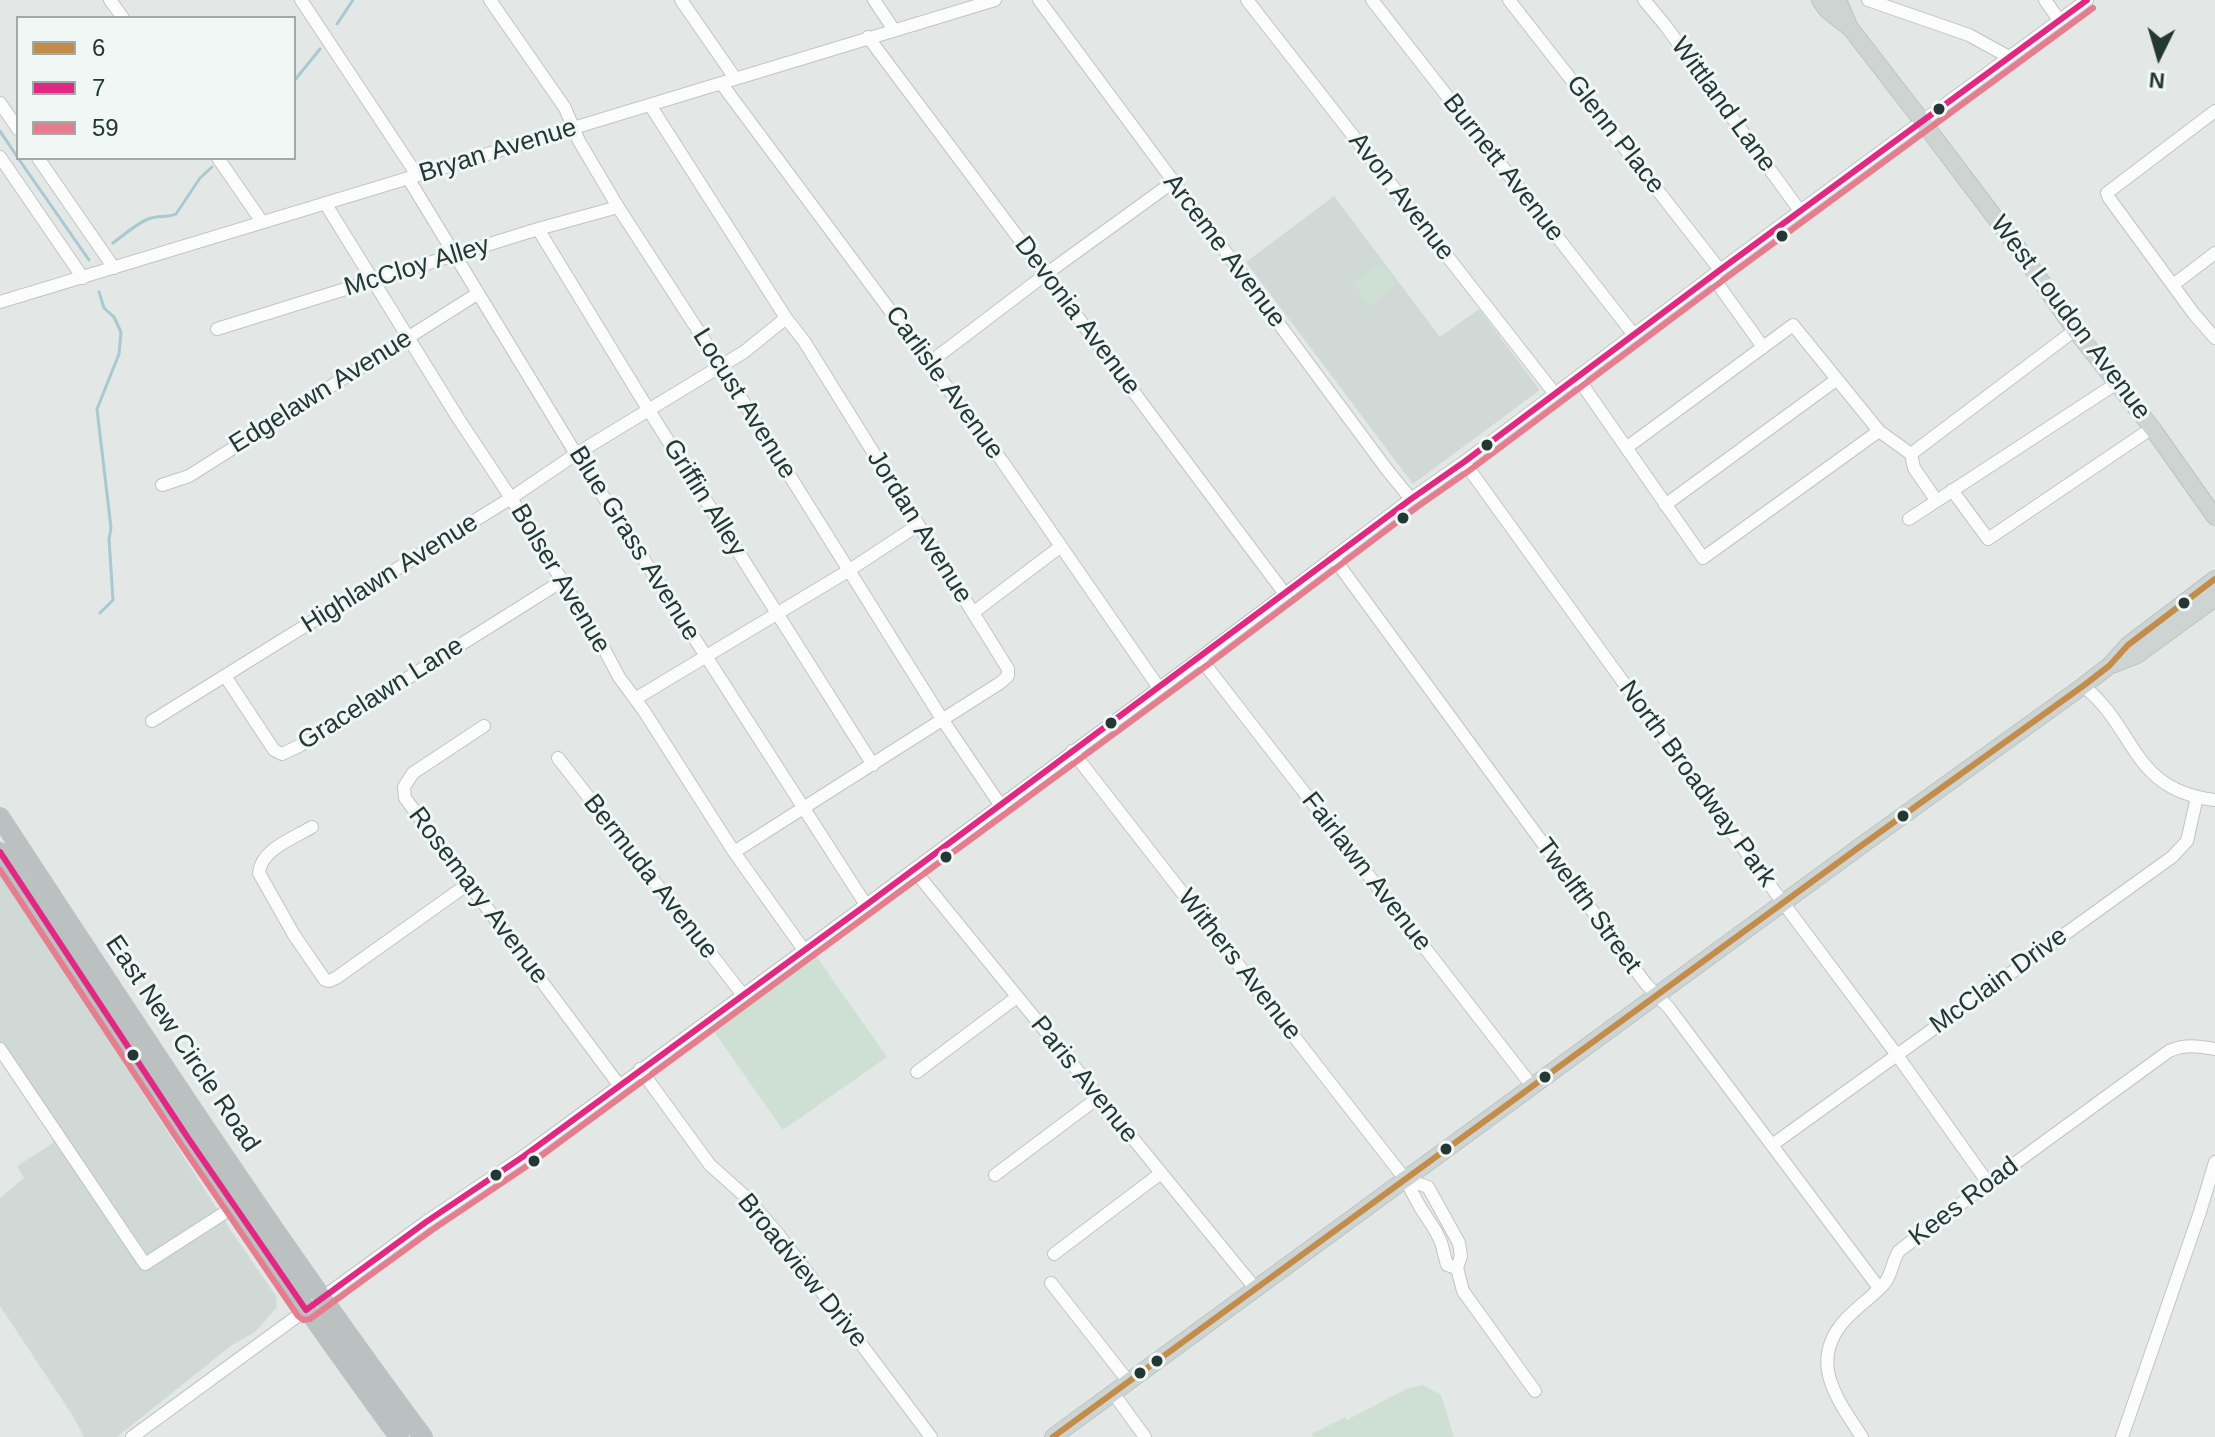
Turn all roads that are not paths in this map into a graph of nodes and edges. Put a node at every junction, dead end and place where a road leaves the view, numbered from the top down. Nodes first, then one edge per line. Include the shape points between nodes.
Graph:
1 (301, 0) edge
2 (490, 0) edge
3 (681, 0) edge
4 (874, 0) edge
5 (995, 0) edge
6 (1039, 0) edge
7 (1247, 0) edge
8 (1372, 0) edge
9 (1509, 0) edge
10 (1644, 0) edge
11 (1820, 0) edge
12 (1838, 0) edge
13 (1868, 0) edge
14 (2045, 0) edge
15 (2087, 0) edge
16 (2059, 20) junction
17 (1851, 29) junction
18 (894, 30) junction
19 (868, 37) junction
20 (2009, 57) junction
21 (735, 78) junction
22 (721, 83) junction
23 (0, 103) edge
24 (650, 105) junction
25 (2215, 111) edge
26 (1922, 121) junction
27 (16, 126) edge
28 (575, 128) junction
29 (0, 157) edge
30 (39, 160) edge
31 (219, 160) edge
32 (412, 176) junction
33 (1173, 182) junction
34 (325, 203) junction
35 (618, 207) junction
36 (1800, 211) junction
37 (262, 222) junction
38 (538, 229) junction
39 (2215, 253) edge
40 (455, 255) junction
41 (114, 268) junction
42 (1716, 273) junction
43 (1046, 274) junction
44 (83, 278) junction
45 (372, 281) junction
46 (2173, 285) junction
47 (477, 294) junction
48 (0, 302) edge
49 (786, 318) junction
50 (217, 329) dead end
51 (2075, 330) junction
52 (1634, 335) junction
53 (408, 337) junction
54 (2215, 338) edge
55 (1763, 347) junction
56 (929, 363) junction
57 (721, 366) junction
58 (1577, 377) junction
59 (1836, 380) junction
60 (2117, 383) junction
61 (1555, 394) junction
62 (648, 409) junction
63 (2152, 428) junction
64 (1879, 431) junction
65 (1626, 448) junction
66 (576, 454) junction
67 (1911, 454) junction
68 (1464, 462) junction
69 (162, 485) dead end
70 (1952, 490) junction
71 (511, 498) junction
72 (1411, 499) junction
73 (1936, 500) junction
74 (1665, 505) junction
75 (2215, 517) edge
76 (1909, 519) dead end
77 (918, 525) junction
78 (1060, 547) junction
79 (1333, 557) junction
80 (848, 571) junction
81 (2215, 579) edge
82 (562, 581) junction
83 (1285, 594) junction
84 (2215, 598) edge
85 (776, 612) junction
86 (974, 612) junction
87 (705, 656) junction
88 (1200, 658) junction
89 (2109, 666) junction
90 (225, 676) junction
91 (2083, 686) junction
92 (1159, 688) junction
93 (635, 699) junction
94 (942, 719) junction
95 (152, 721) dead end
96 (484, 726) dead end
97 (1072, 751) junction
98 (558, 758) dead end
99 (873, 765) junction
100 (2197, 797) junction
101 (2215, 800) edge
102 (803, 806) junction
103 (1001, 806) junction
104 (0, 817) edge
105 (312, 827) dead end
106 (0, 852) edge
107 (734, 852) junction
108 (914, 870) junction
109 (468, 884) junction
110 (1783, 903) junction
111 (866, 905) junction
112 (804, 950) junction
113 (743, 995) junction
114 (1657, 996) junction
115 (1017, 997) junction
116 (0, 1049) edge
117 (2215, 1049) edge
118 (1897, 1055) junction
119 (640, 1069) junction
120 (917, 1072) dead end
121 (619, 1085) junction
122 (1532, 1086) junction
123 (1099, 1097) junction
124 (1772, 1145) junction
125 (2215, 1162) edge
126 (1161, 1173) junction
127 (995, 1175) dead end
128 (1405, 1179) junction
129 (1988, 1183) junction
130 (235, 1206) junction
131 (1054, 1254) dead end
132 (1051, 1283) dead end
133 (1255, 1288) junction
134 (1879, 1288) junction
135 (322, 1299) junction
136 (306, 1310) junction
137 (1128, 1381) junction
138 (1535, 1391) dead end
139 (1113, 1393) junction
140 (132, 1437) edge
141 (399, 1437) edge
142 (423, 1437) edge
143 (931, 1437) edge
144 (1053, 1437) edge
145 (1145, 1437) edge
146 (1862, 1437) edge
147 (2122, 1437) edge

1 - 32 street, Blue Grass Avenue
2 - 28 street, Locust Avenue
3 - 21 street
4 - 18 street
5 - 18 street, Bryan Avenue
6 - 33 street, Arceme Avenue
7 - 61 street, Avon Avenue
8 - 52 street, Burnett Avenue
9 - 42 street, Glenn Place
10 - 36 street, Wittland Lane
11 - 17 main road
12 - 17 main road
13 - 20 street via 1969,35
14 - 16 street
15 - 16 street
16 - 20 street
17 - 26 main road, West Loudon Avenue
18 - 19 street, Bryan Avenue
19 - 21 street, Bryan Avenue
19 - 43 street, Devonia Avenue
20 - 26 street
21 - 22 street, Bryan Avenue
22 - 24 street, Bryan Avenue
22 - 56 street, Carlisle Avenue
23 - 27 street
24 - 28 street, Bryan Avenue
24 - 49 street, Jordan Avenue
25 - 46 street via 2107,193
26 - 36 street
26 - 51 main road, West Loudon Avenue
28 - 32 street, Bryan Avenue
28 - 35 street, Locust Avenue
29 - 44 street
30 - 41 street
31 - 37 street
32 - 34 street, Bryan Avenue
32 - 40 street, Blue Grass Avenue
33 - 43 street
33 - 72 street, Arceme Avenue
34 - 37 street, Bryan Avenue
34 - 45 street, Bolser Avenue
35 - 38 street, McCloy Alley
35 - 57 street, Locust Avenue
36 - 42 street
37 - 41 street, Bryan Avenue
38 - 40 street, McCloy Alley
38 - 62 street, Griffin Alley
39 - 46 street
40 - 45 street, McCloy Alley
40 - 47 street, Blue Grass Avenue
41 - 44 street, Bryan Avenue
42 - 52 street
42 - 55 street, Glenn Place
43 - 56 street
43 - 83 street, Devonia Avenue
44 - 48 street, Bryan Avenue
45 - 50 street, McCloy Alley
45 - 53 street, Bolser Avenue
46 - 54 street
47 - 53 street, Edgelawn Avenue
47 - 66 street, Blue Grass Avenue
49 - 57 street, Highlawn Avenue
49 - 77 street, Jordan Avenue
51 - 60 main road, West Loudon Avenue
51 - 67 street
52 - 58 street
53 - 69 street, Edgelawn Avenue via 189,476
53 - 71 street, Bolser Avenue
55 - 59 street via 1793,325
55 - 65 street
56 - 78 street, Carlisle Avenue
57 - 62 street, Highlawn Avenue
57 - 80 street, Locust Avenue
58 - 61 street
58 - 65 street
59 - 64 street
59 - 74 street
60 - 63 main road, West Loudon Avenue
60 - 70 street
61 - 68 street
62 - 66 street, Highlawn Avenue
62 - 85 street, Griffin Alley
63 - 70 street via 1988,539
63 - 75 main road, West Loudon Avenue
64 - 67 street
64 - 74 street via 1703,558
65 - 74 street
66 - 71 street, Highlawn Avenue
66 - 87 street, Blue Grass Avenue
67 - 73 street via 1914,468
68 - 72 street
68 - 110 street, North Broadway Park
70 - 73 street
71 - 82 street, Bolser Avenue
71 - 90 street, Highlawn Avenue
72 - 79 street
73 - 76 street
77 - 80 street
77 - 86 street, Jordan Avenue
78 - 86 street
78 - 92 street, Carlisle Avenue
79 - 83 street
79 - 114 street, Twelfth Street
80 - 85 street
80 - 94 street, Locust Avenue
81 - 89 main road via 2128,645
82 - 90 street, Gracelawn Lane via 282,754 274,750
82 - 93 street, Bolser Avenue
83 - 88 street
84 - 89 main road via 2137,655
85 - 87 street
85 - 99 street, Griffin Alley
86 - 94 street, Jordan Avenue via 1008,676
87 - 93 street
87 - 102 street, Blue Grass Avenue
88 - 92 street
88 - 122 street, Fairlawn Avenue
89 - 91 main road
90 - 95 street, Highlawn Avenue
91 - 100 street via 2152,774
91 - 110 main road
92 - 97 street
93 - 107 street, Bolser Avenue
94 - 99 street, Jordan Avenue
94 - 103 street, Locust Avenue
96 - 109 street, Rosemary Avenue via 413,773 404,787 405,798
97 - 103 street
97 - 128 street, Withers Avenue
98 - 113 street, Bermuda Avenue
99 - 102 street, Jordan Avenue
100 - 101 street
100 - 118 street, McClain Drive via 2180,850
102 - 107 street, Jordan Avenue
102 - 111 street, Blue Grass Avenue
103 - 108 street
104 - 135 highway, East New Circle Road
105 - 109 street via 270,851 259,864 259,873 325,980 348,970
106 - 130 highway, East New Circle Road
107 - 112 street, Bolser Avenue
108 - 111 street
108 - 115 street, Paris Avenue
109 - 121 street, Rosemary Avenue
110 - 114 main road
110 - 118 street, North Broadway Park
111 - 112 street
112 - 113 street
113 - 119 street
114 - 122 main road
114 - 124 street, Twelfth Street
115 - 120 street
115 - 123 street, Paris Avenue
116 - 130 street via 145,1264
117 - 129 street, Kees Road via 2193,1045 2169,1051
118 - 124 street, McClain Drive
118 - 129 street, North Broadway Park
119 - 121 street
119 - 143 street, Broadview Drive via 710,1165 779,1235
121 - 135 street
122 - 128 main road
123 - 126 street, Paris Avenue
123 - 127 street
124 - 134 street, Twelfth Street
125 - 147 street
126 - 131 street
126 - 133 street, Paris Avenue
128 - 133 main road
128 - 138 street, Withers Avenue via 1428,1187 1459,1243 1457,1268 1463,1291
129 - 134 street, Kees Road via 1906,1244
130 - 136 highway, East New Circle Road
132 - 137 street
133 - 137 main road
134 - 146 street, Kees Road via 1837,1330 1828,1354 1831,1386
135 - 136 street
135 - 142 highway, East New Circle Road
136 - 140 street
136 - 141 highway, East New Circle Road
137 - 139 main road
139 - 144 main road
139 - 145 street

